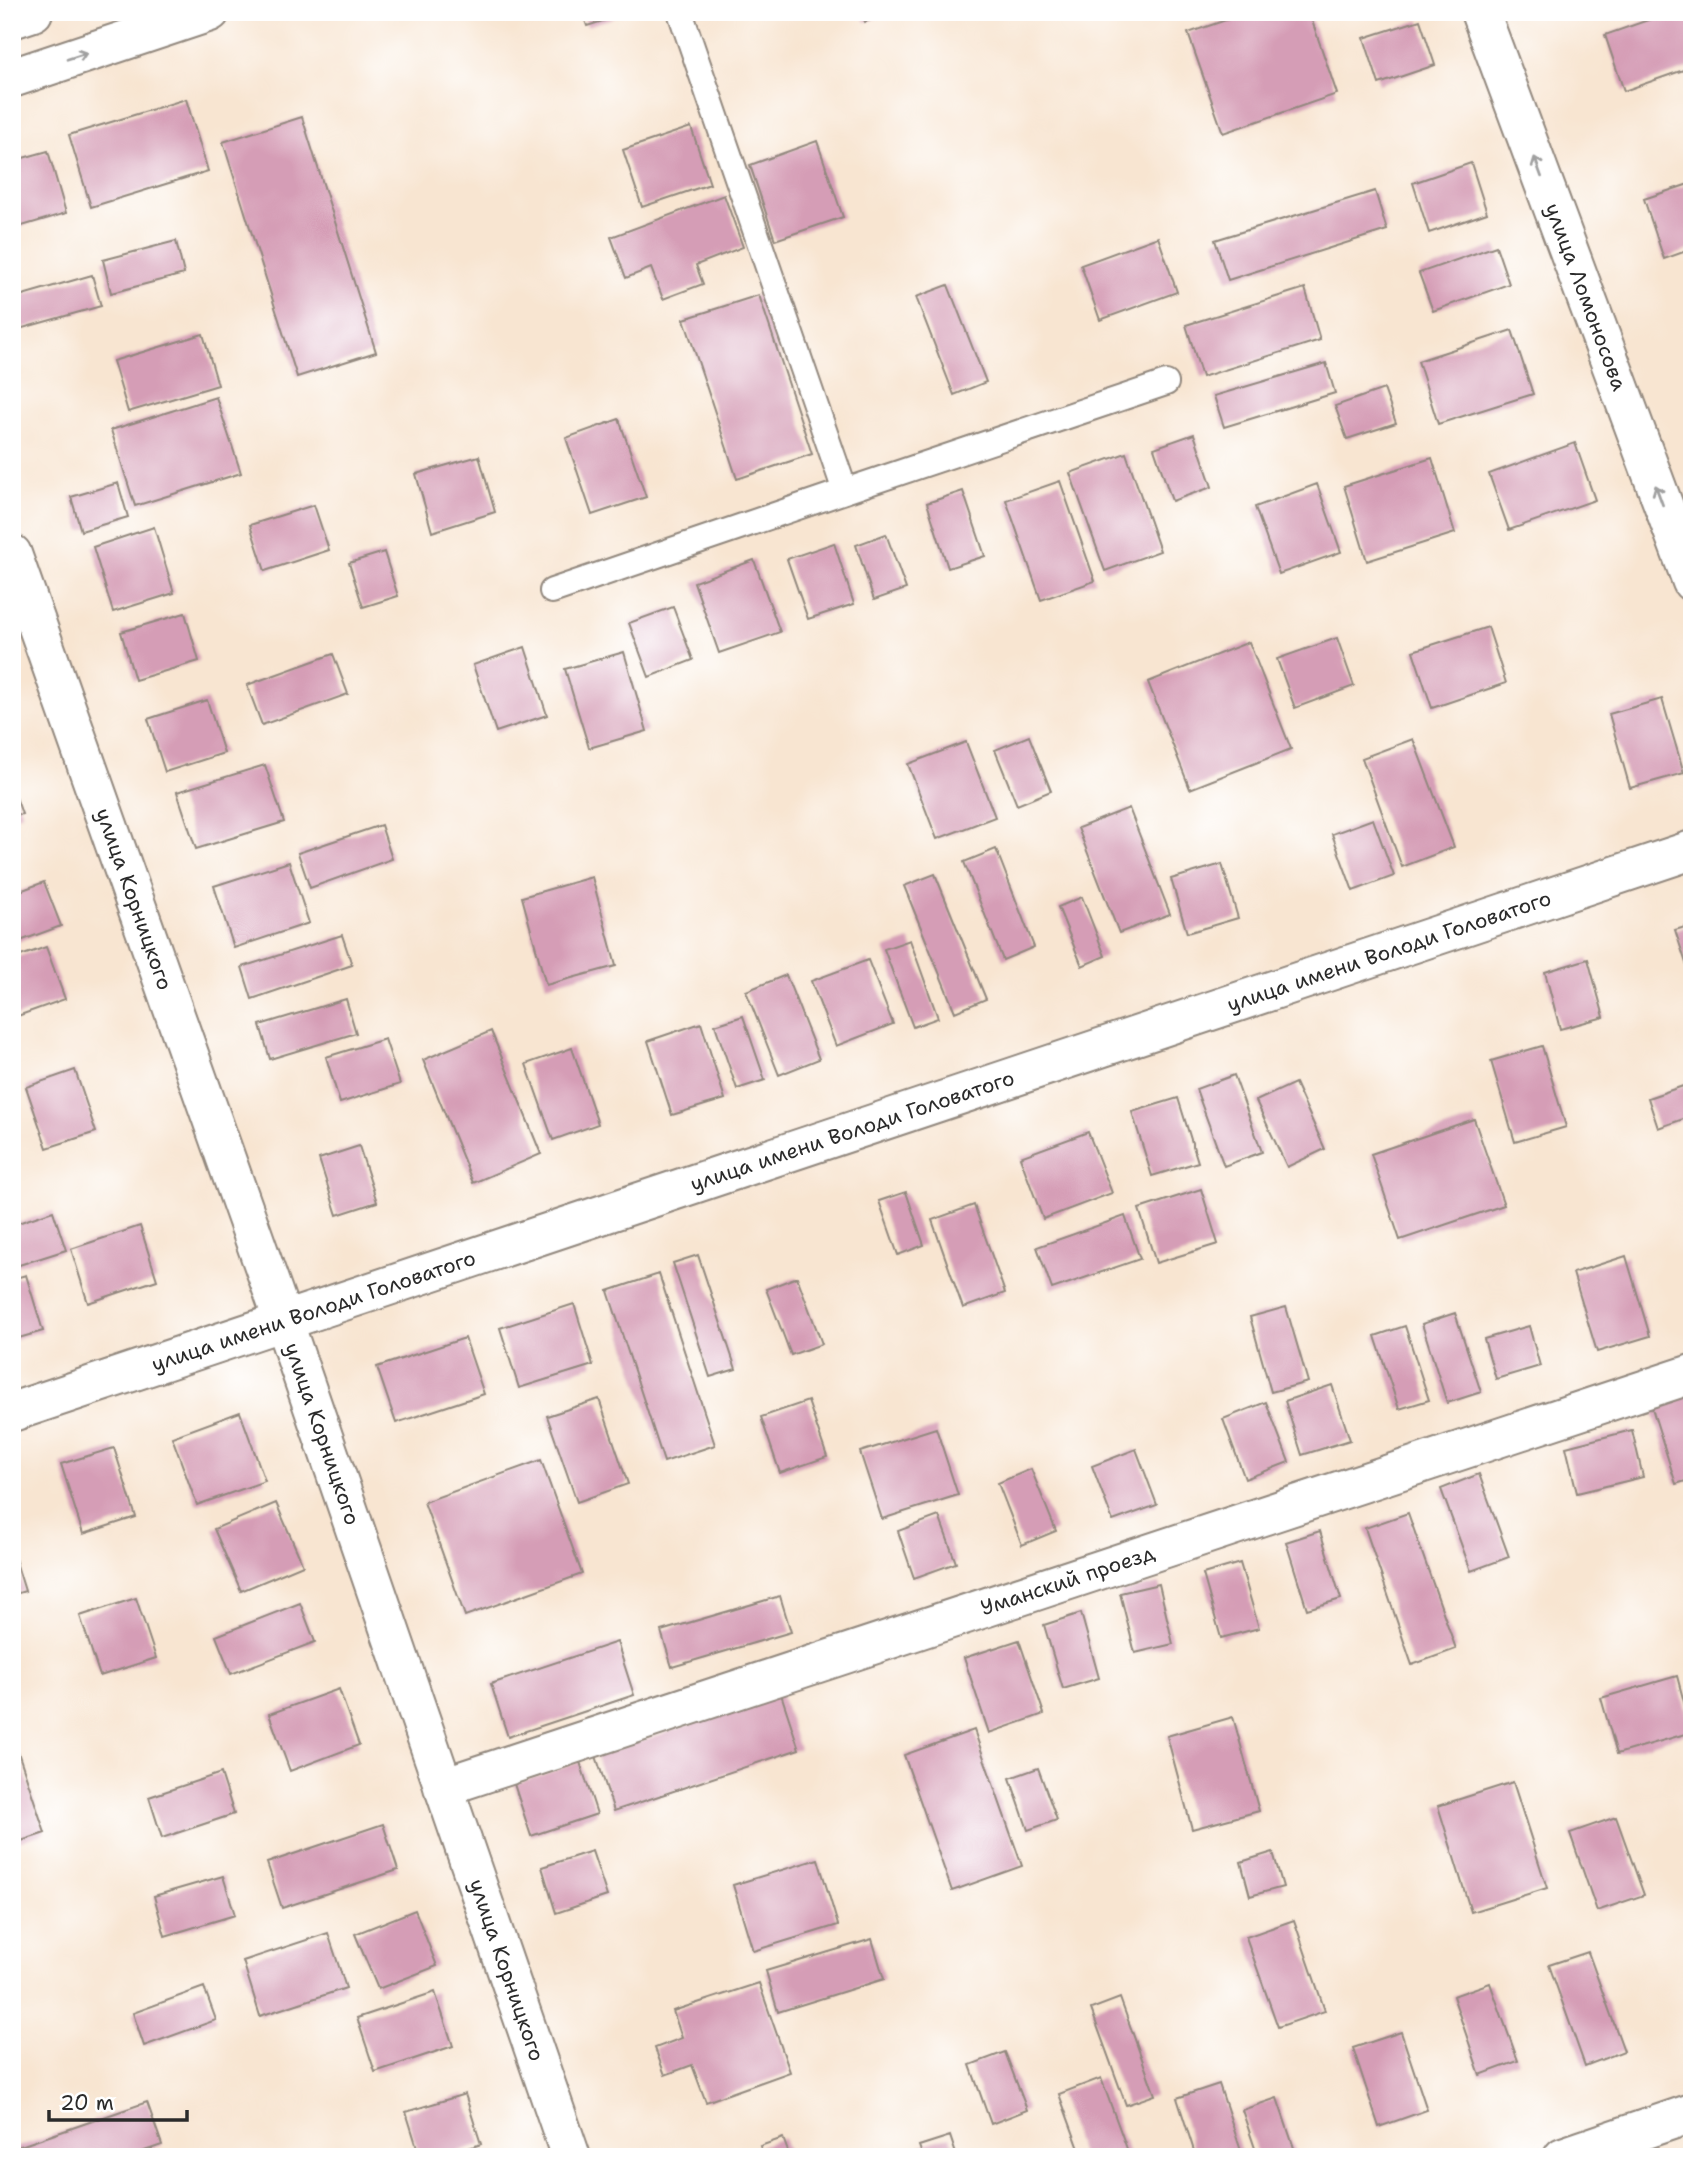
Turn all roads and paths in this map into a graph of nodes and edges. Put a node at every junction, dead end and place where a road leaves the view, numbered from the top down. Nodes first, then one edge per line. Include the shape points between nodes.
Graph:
1 (33, 12) edge
2 (210, 12) edge
3 (680, 12) edge
4 (1480, 12) edge
5 (12, 19) edge
6 (12, 78) edge
7 (1166, 383) dead end
8 (845, 492) junction
9 (12, 554) edge
10 (1692, 582) edge
11 (552, 591) dead end
12 (1692, 850) edge
13 (283, 1320) junction
14 (1692, 1374) edge
15 (12, 1412) edge
16 (443, 1787) junction
17 (1692, 2113) edge
18 (571, 2157) edge
19 (1563, 2157) edge

1 - 5 street
6 -> 2 street
3 - 8 lane
10 -> 4 street, улица Ломоносова
7 - 8 lane
8 - 11 lane
9 - 13 street, улица Корницкого
12 - 13 street, улица имени Володи Головатого
13 - 15 street, улица имени Володи Головатого
13 - 16 street, улица Корницкого
14 - 16 street, Уманский проезд
16 - 18 street, улица Корницкого
17 - 19 street

